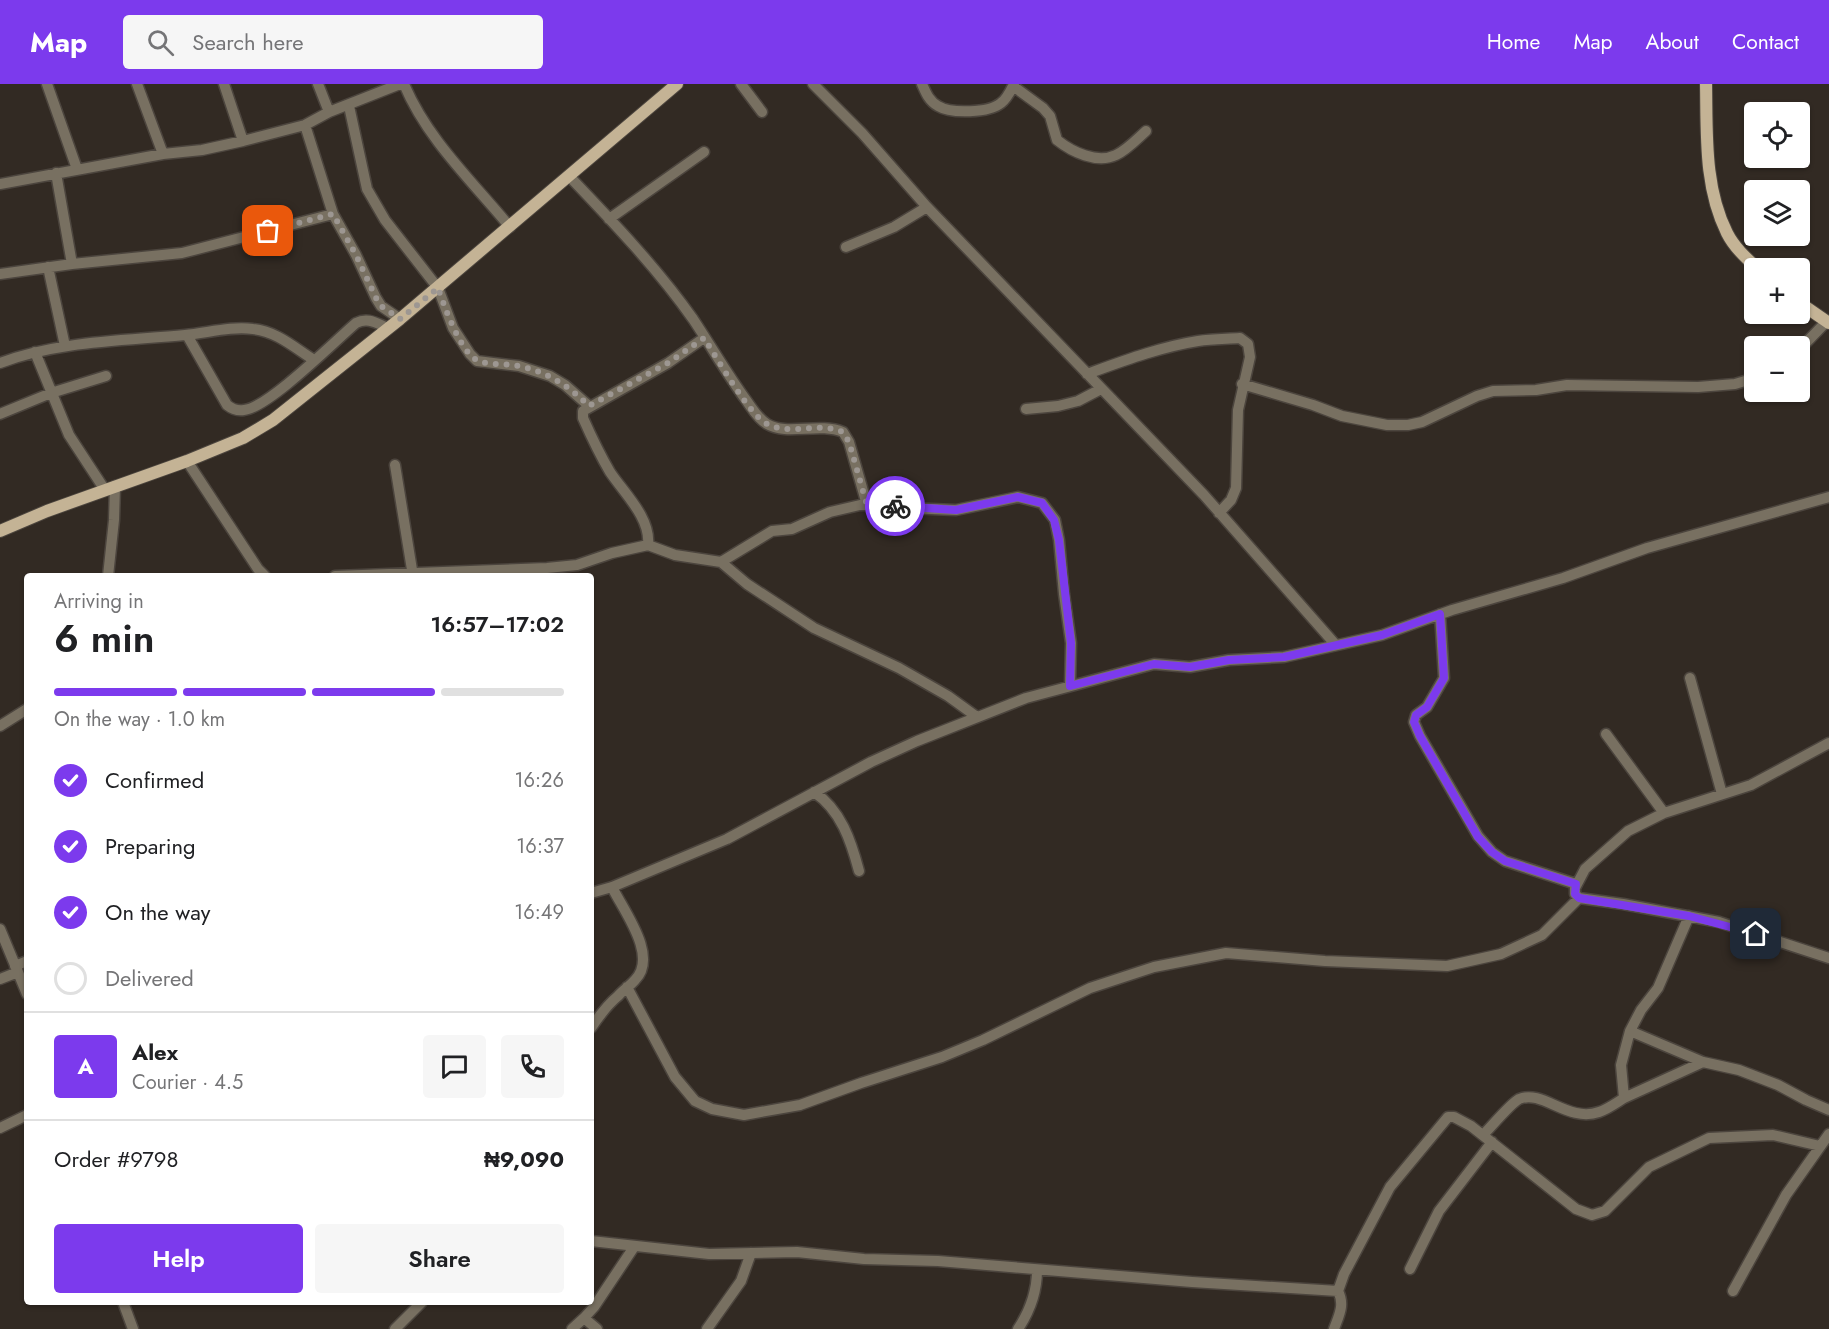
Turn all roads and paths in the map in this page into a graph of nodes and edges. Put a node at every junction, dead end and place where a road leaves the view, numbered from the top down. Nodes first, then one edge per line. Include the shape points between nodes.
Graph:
1 (47, 84) edge
2 (137, 84) edge
3 (224, 84) edge
4 (318, 84) edge
5 (402, 84) edge
6 (677, 84) edge
7 (741, 84) edge
8 (813, 84) edge
9 (922, 84) edge
10 (1706, 84) edge
11 (1014, 85) edge
12 (349, 106) junction
13 (329, 112) junction
14 (762, 112) dead end
15 (305, 125) junction
16 (1146, 131) dead end
17 (243, 141) junction
18 (704, 152) dead end
19 (163, 154) junction
20 (77, 169) junction
21 (56, 173) junction
22 (570, 177) junction
23 (0, 184) edge
24 (927, 207) junction
25 (333, 214) junction
26 (609, 219) junction
27 (510, 227) junction
28 (846, 247) dead end
29 (1748, 258) edge
30 (72, 264) junction
31 (48, 267) junction
32 (0, 274) edge
33 (438, 288) junction
34 (1810, 310) edge
35 (400, 319) junction
36 (1828, 322) edge
37 (388, 328) junction
38 (187, 335) junction
39 (704, 338) junction
40 (1810, 339) edge
41 (65, 346) junction
42 (36, 352) junction
43 (314, 360) junction
44 (0, 363) edge
45 (1087, 374) junction
46 (106, 376) dead end
47 (1744, 381) edge
48 (1242, 384) junction
49 (1101, 389) junction
50 (51, 393) junction
51 (589, 406) junction
52 (1026, 409) dead end
53 (0, 414) edge
54 (187, 461) junction
55 (395, 465) dead end
56 (110, 488) junction
57 (1829, 497) edge
58 (867, 505) junction
59 (1220, 513) junction
60 (0, 531) edge
61 (648, 545) junction
62 (721, 562) junction
63 (108, 573) edge
64 (262, 573) edge
65 (412, 573) edge
66 (451, 573) edge
67 (1440, 614) junction
68 (1335, 644) junction
69 (1690, 678) dead end
70 (1070, 686) junction
71 (24, 711) edge
72 (977, 717) junction
73 (0, 726) edge
74 (1606, 734) dead end
75 (1829, 743) edge
76 (814, 792) junction
77 (1722, 794) junction
78 (1664, 813) junction
79 (859, 871) dead end
80 (1576, 884) junction
81 (612, 887) junction
82 (594, 892) edge
83 (1579, 898) junction
84 (1689, 916) junction
85 (0, 929) edge
86 (1829, 958) edge
87 (24, 963) edge
88 (16, 969) junction
89 (0, 979) edge
90 (24, 987) edge
91 (627, 987) junction
92 (594, 1024) edge
93 (1630, 1031) junction
94 (1703, 1062) junction
95 (1624, 1098) junction
96 (1829, 1110) edge
97 (24, 1116) edge
98 (0, 1128) edge
99 (1829, 1134) edge
100 (1483, 1135) junction
101 (1492, 1142) junction
102 (1820, 1146) junction
103 (594, 1241) edge
104 (634, 1247) junction
105 (751, 1253) junction
106 (1410, 1269) dead end
107 (1037, 1270) junction
108 (1338, 1291) junction
109 (1733, 1291) dead end
110 (124, 1305) edge
111 (419, 1305) edge
112 (584, 1318) junction
113 (134, 1329) edge
114 (395, 1329) edge
115 (572, 1329) edge
116 (597, 1329) edge
117 (706, 1329) edge
118 (1018, 1329) edge
119 (1334, 1329) edge

1 - 20 street
2 - 19 street
3 - 17 street
4 - 13 street
5 - 12 street
5 - 27 street via 434,138
6 - 22 main road
7 - 14 street
8 - 24 street
9 - 11 street via 929,99 948,110 992,109 1004,102
10 - 29 main road via 1710,181 1728,235
11 - 16 street via 1050,116 1057,140 1080,153 1108,158 1118,155
12 - 13 street
12 - 33 street via 367,189
13 - 15 street
15 - 17 street
15 - 25 street
17 - 19 street
18 - 26 street
19 - 20 street
20 - 21 street
21 - 23 street
21 - 30 street
22 - 26 street
22 - 27 main road
24 - 28 street via 894,227
24 - 45 street
25 - 30 street via 182,253
25 - 35 street via 381,306
26 - 39 street via 692,318
27 - 33 main road
30 - 31 street
31 - 32 street
31 - 41 street
33 - 35 main road
33 - 51 street via 453,328 477,361 519,366 550,376
34 - 36 main road
35 - 37 main road
36 - 40 street
37 - 43 street via 364,319
37 - 54 main road via 273,420 243,438
38 - 41 street
38 - 43 street via 254,329 272,333
38 - 43 street via 233,410 251,409
39 - 51 street via 668,363
39 - 58 street via 759,418 769,425 781,429 828,427 843,432
41 - 42 street
42 - 44 street
42 - 50 street
45 - 48 street via 1179,345 1240,338 1248,344 1250,357
45 - 49 street
46 - 50 street
47 - 48 street via 1698,387 1567,385 1493,391 1422,422 1388,425 1342,416
48 - 59 street via 1236,429 1236,488
49 - 52 street via 1078,401
49 - 59 street
50 - 53 street
50 - 56 street via 69,435
51 - 61 street via 583,411 583,418 610,471 644,523
54 - 56 main road
54 - 64 street
55 - 65 street
56 - 60 main road
56 - 63 street via 114,520
57 - 67 street via 1647,548 1563,578
58 - 62 street via 830,512 792,528 772,531
58 - 70 street via 956,510 1018,497 1042,503 1054,520 1059,540 1071,643
59 - 68 street
61 - 62 street via 684,557
61 - 66 street via 577,566
62 - 72 street via 814,628 899,668
67 - 68 street via 1382,635
67 - 80 street via 1444,678 1427,707 1416,715 1414,722 1420,736 1478,837 1492,852 1505,861
68 - 70 street via 1284,657 1190,667 1154,664
69 - 77 street
70 - 72 street
71 - 73 street
72 - 76 street via 871,762
74 - 78 street
75 - 77 street via 1751,785
76 - 79 street via 827,800 841,823
76 - 81 street via 727,839
77 - 78 street
78 - 80 street via 1628,831 1585,869
80 - 83 street via 1575,894
81 - 82 street
81 - 91 street via 642,949 639,975
83 - 84 street
83 - 91 street via 1542,935 1501,954 1447,966 1226,953 1154,967 1090,988 942,1057 800,1106 744,1115 712,1109 695,1101 675,1077
84 - 86 street
84 - 93 street via 1658,988
85 - 88 street
87 - 88 street
88 - 89 street
88 - 90 street
91 - 92 street
93 - 94 street
93 - 95 street via 1621,1065
94 - 95 street
94 - 96 street via 1778,1085
95 - 100 street via 1598,1113 1574,1114 1540,1098 1518,1099
97 - 98 street
99 - 102 street
100 - 101 street
100 - 108 street via 1454,1117 1443,1121 1390,1186
101 - 102 street via 1576,1209 1592,1215 1605,1211 1649,1167 1709,1138 1773,1135
101 - 106 street via 1439,1211
102 - 109 street via 1786,1195
103 - 104 street
104 - 105 street via 709,1254
104 - 112 street
105 - 107 street via 798,1252
105 - 117 street via 741,1281
107 - 108 street
107 - 118 street via 1027,1315
108 - 119 street via 1342,1307
110 - 113 street
111 - 114 street
112 - 115 street
112 - 116 street

